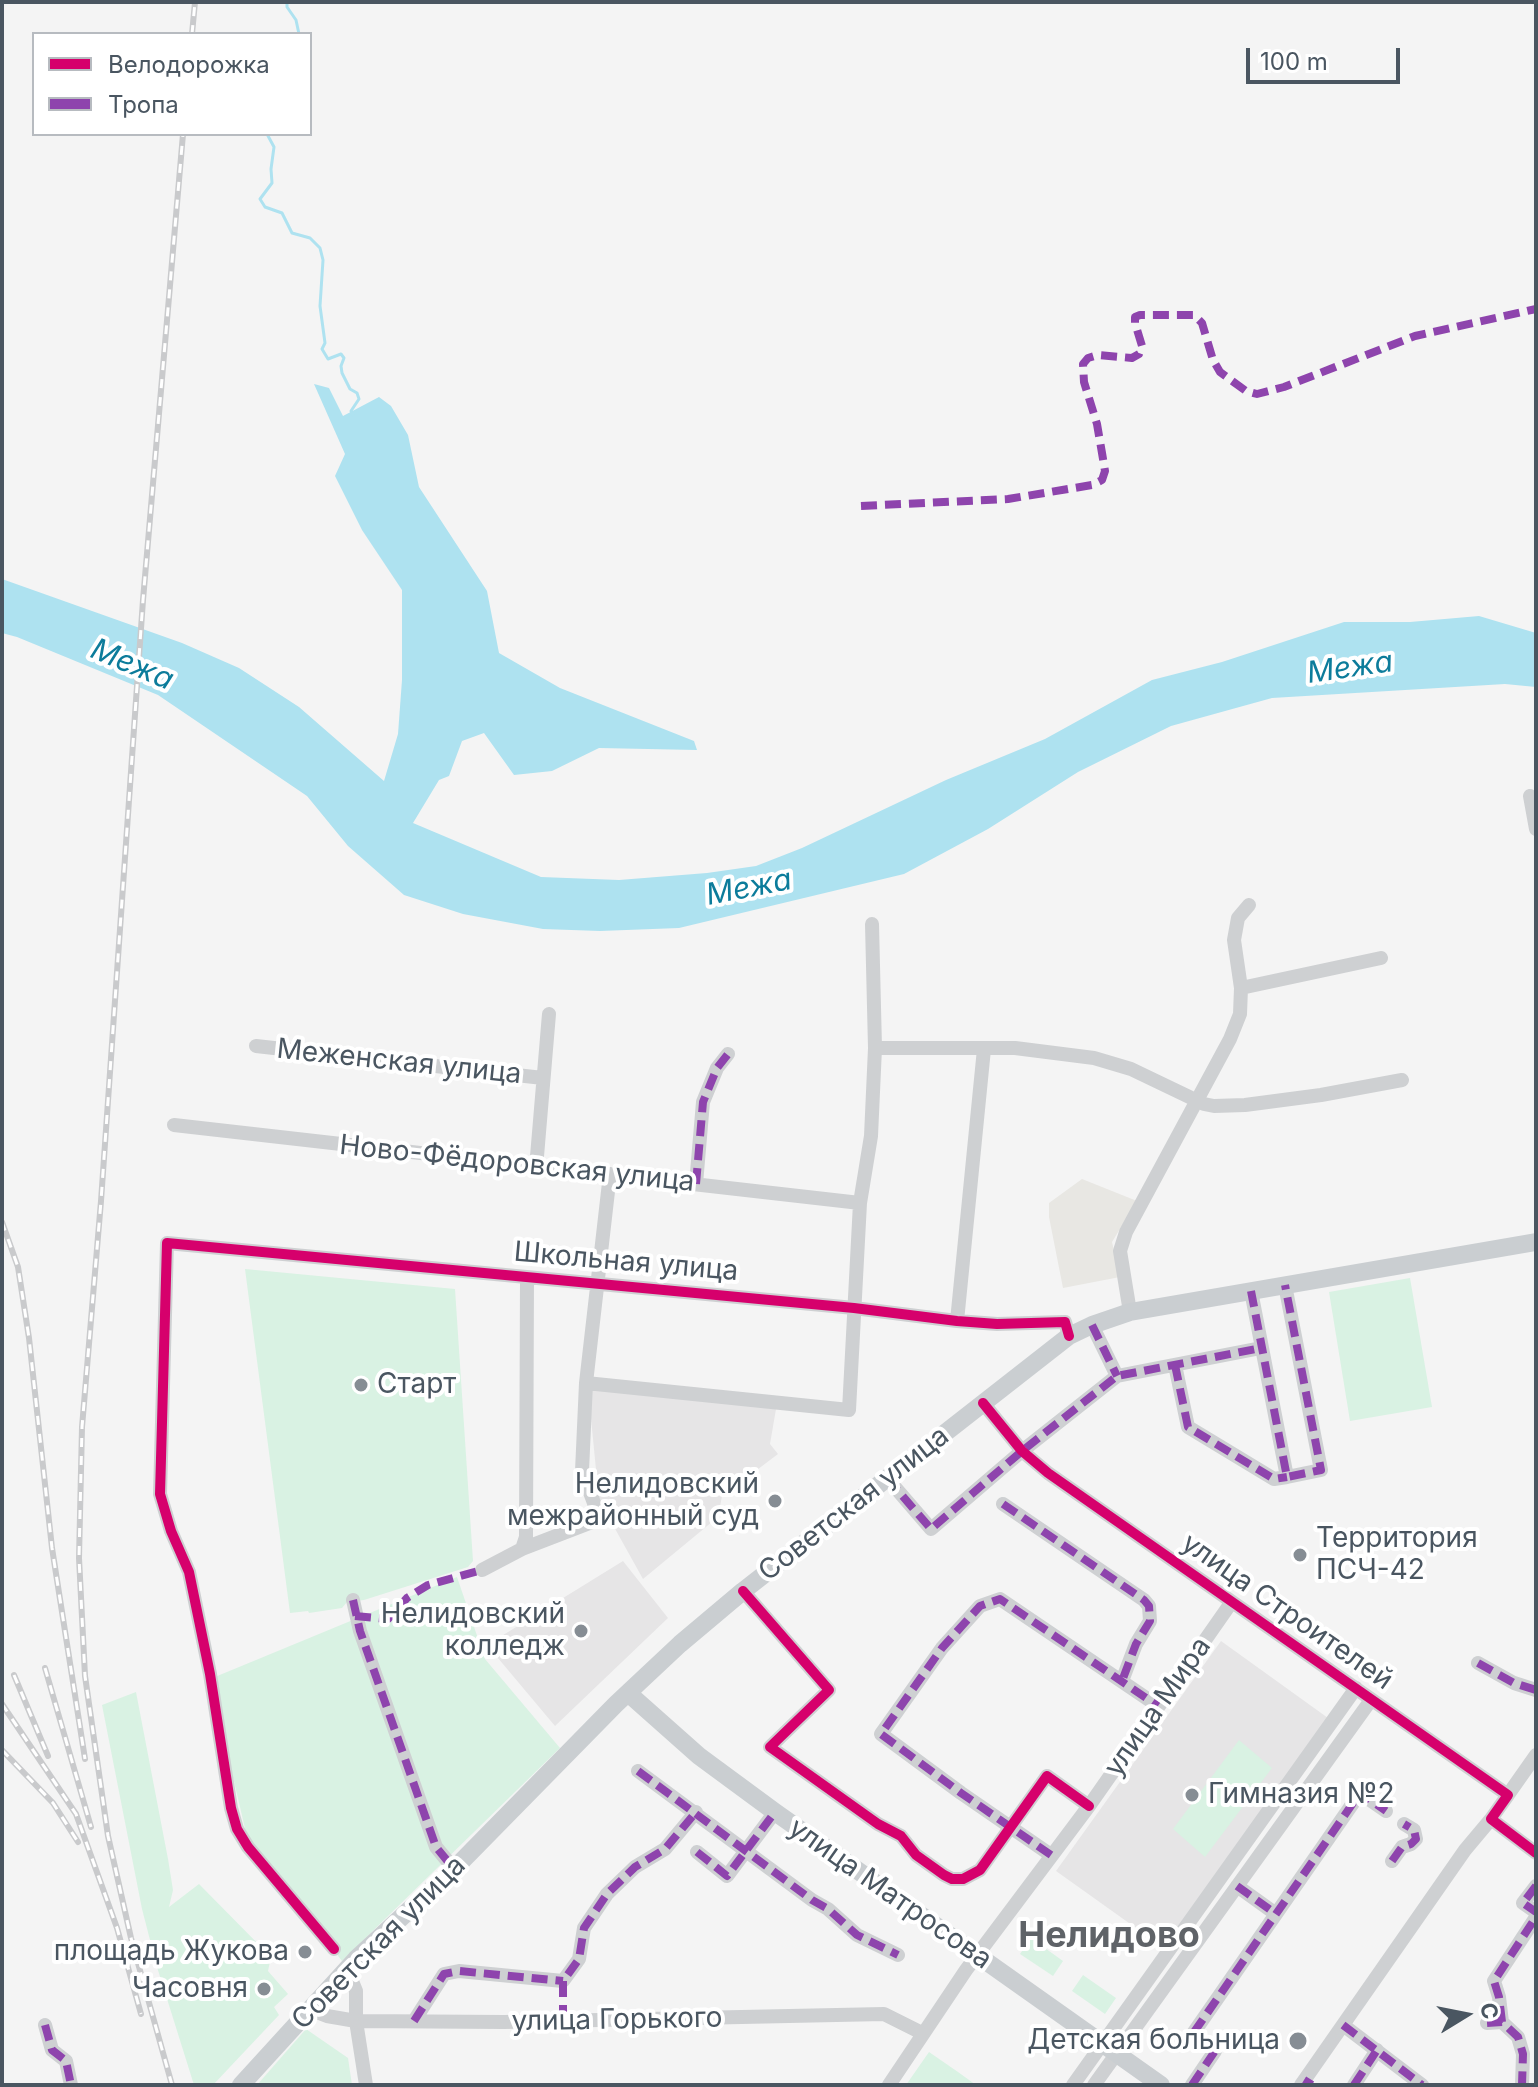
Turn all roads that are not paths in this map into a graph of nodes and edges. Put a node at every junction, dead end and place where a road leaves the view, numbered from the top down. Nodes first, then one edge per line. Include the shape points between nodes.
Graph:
1 (1530, 796) dead end
2 (1536, 829) edge
3 (1249, 905) dead end
4 (872, 924) dead end
5 (1381, 958) dead end
6 (1241, 988) junction
7 (549, 1014) dead end
8 (256, 1046) dead end
9 (875, 1048) junction
10 (984, 1049) junction
11 (728, 1054) dead end
12 (543, 1078) junction
13 (1402, 1080) dead end
14 (1196, 1100) junction
15 (174, 1125) dead end
16 (536, 1168) junction
17 (610, 1174) junction
18 (696, 1184) junction
19 (860, 1203) junction
20 (1536, 1242) edge
21 (527, 1278) junction
22 (598, 1284) junction
23 (1285, 1285) junction
24 (1251, 1291) junction
25 (854, 1308) junction
26 (1130, 1312) junction
27 (957, 1321) junction
28 (1092, 1325) junction
29 (1069, 1336) junction
30 (1261, 1348) junction
31 (1175, 1365) junction
32 (1117, 1376) junction
33 (586, 1383) junction
34 (983, 1403) junction
35 (1022, 1451) junction
36 (1287, 1477) junction
37 (887, 1478) junction
38 (1003, 1504) dead end
39 (522, 1549) junction
40 (482, 1570) dead end
41 (743, 1591) junction
42 (353, 1600) dead end
43 (1231, 1603) junction
44 (1478, 1663) dead end
45 (1122, 1681) junction
46 (1356, 1688) junction
47 (1536, 1690) edge
48 (628, 1693) junction
49 (1371, 1700) junction
50 (1158, 1706) junction
51 (1536, 1755) edge
52 (638, 1771) dead end
53 (1508, 1795) junction
54 (1089, 1806) junction
55 (1386, 1811) dead end
56 (696, 1812) junction
57 (775, 1812) junction
58 (1491, 1819) junction
59 (1404, 1824) dead end
60 (1012, 1826) junction
61 (746, 1850) junction
62 (697, 1852) dead end
63 (1536, 1853) edge
64 (1051, 1855) junction
65 (1392, 1861) dead end
66 (454, 1869) junction
67 (1237, 1886) junction
68 (1536, 1886) edge
69 (1276, 1914) junction
70 (1536, 1914) edge
71 (334, 1949) dead end
72 (898, 1955) dead end
73 (976, 1955) junction
74 (347, 1969) junction
75 (309, 2009) junction
76 (356, 2021) junction
77 (414, 2021) junction
78 (45, 2025) dead end
79 (1343, 2025) junction
80 (922, 2033) junction
81 (1110, 2049) junction
82 (1377, 2050) junction
83 (1306, 2083) edge
84 (71, 2085) edge
85 (241, 2085) edge
86 (366, 2085) edge
87 (889, 2085) edge
88 (1073, 2085) edge
89 (1094, 2085) edge
90 (1161, 2085) edge
91 (1192, 2085) edge
92 (1354, 2085) edge
93 (1422, 2085) edge
94 (1522, 2085) edge

1 - 2 street
3 - 6 street via 1238,918 1234,940
4 - 9 street
5 - 6 street
6 - 14 street via 1240,1014
7 - 12 street
8 - 12 street, Меженская улица
9 - 10 street
9 - 19 street via 871,1136
10 - 14 street via 1094,1058
10 - 27 street
11 - 18 street via 703,1102
12 - 16 street
13 - 14 street via 1245,1105 1214,1106
14 - 26 street via 1120,1251
15 - 16 street, Ново-Фёдоровская улица
16 - 17 street, Ново-Фёдоровская улица
17 - 18 street, Ново-Фёдоровская улица
17 - 22 street
18 - 19 street, Ново-Фёдоровская улица
19 - 25 street
20 - 23 main road, Советская улица
21 - 22 street, Школьная улица
21 - 39 street
21 - 71 street, Школьная улица via 167,1243 160,1494 189,1572 231,1808 248,1847
22 - 25 street, Школьная улица
22 - 33 street
23 - 24 main road, Советская улица
23 - 36 street via 1321,1470
24 - 26 main road, Советская улица
24 - 30 street
25 - 27 street, Школьная улица
25 - 33 street via 849,1410
26 - 28 main road, Советская улица
27 - 29 street, Школьная улица via 1065,1322
28 - 29 main road, Советская улица
28 - 32 street
29 - 34 main road, Советская улица
30 - 31 street
30 - 36 street
31 - 32 street
31 - 36 street via 1188,1427 1274,1479
32 - 35 street
33 - 39 street via 582,1471 600,1519
34 - 35 street, улица Строителей
34 - 37 main road, Советская улица
35 - 37 street via 931,1529
35 - 43 street, улица Строителей
37 - 41 main road, Советская улица
38 - 45 street via 1149,1606 1150,1621
39 - 40 street
41 - 48 main road, Советская улица
41 - 60 street via 829,1690 770,1747 901,1836 916,1855 952,1879 980,1870
42 - 66 street via 436,1847
43 - 46 street, улица Строителей
43 - 50 street, улица Мира
44 - 47 street
45 - 50 street
45 - 60 street via 1000,1599 980,1606 942,1648 881,1734
46 - 49 street, улица Строителей
46 - 81 street
48 - 57 main road, улица Матросова via 699,1756
48 - 66 main road, Советская улица
49 - 53 street, улица Строителей
49 - 67 street
50 - 54 street, улица Мира
51 - 53 street
52 - 56 street
53 - 58 street
54 - 60 street via 1047,1776
54 - 64 street, улица Мира
55 - 69 street via 1360,1793
56 - 61 street
56 - 77 street via 665,1849 635,1867 607,1894 584,1928 579,1959 563,1981 444,1974
57 - 61 street
57 - 73 main road, улица Матросова
58 - 63 street
58 - 79 street
59 - 65 street via 1414,1830 1416,1839
60 - 64 street
61 - 62 street via 727,1876
61 - 72 street via 857,1935
64 - 73 street, улица Мира
66 - 74 main road, Советская улица
67 - 69 street
67 - 81 street
68 - 70 street via 1523,1903
69 - 91 street via 1192,2035 1221,2055
70 - 94 street via 1494,1981 1499,1997 1494,2023 1518,2037
73 - 80 street, улица Мира
73 - 81 main road, улица Матросова
74 - 75 main road, Советская улица
74 - 76 street via 356,1991
75 - 76 street, улица Горького
75 - 85 main road, Советская улица
76 - 77 street, улица Горького
76 - 86 street
77 - 80 street, улица Горького via 884,2014
78 - 84 street via 52,2050 66,2061
79 - 82 street
79 - 83 street
80 - 87 street, улица Мира
81 - 88 street
81 - 89 street
81 - 90 main road, улица Матросова
82 - 92 street
82 - 93 street

